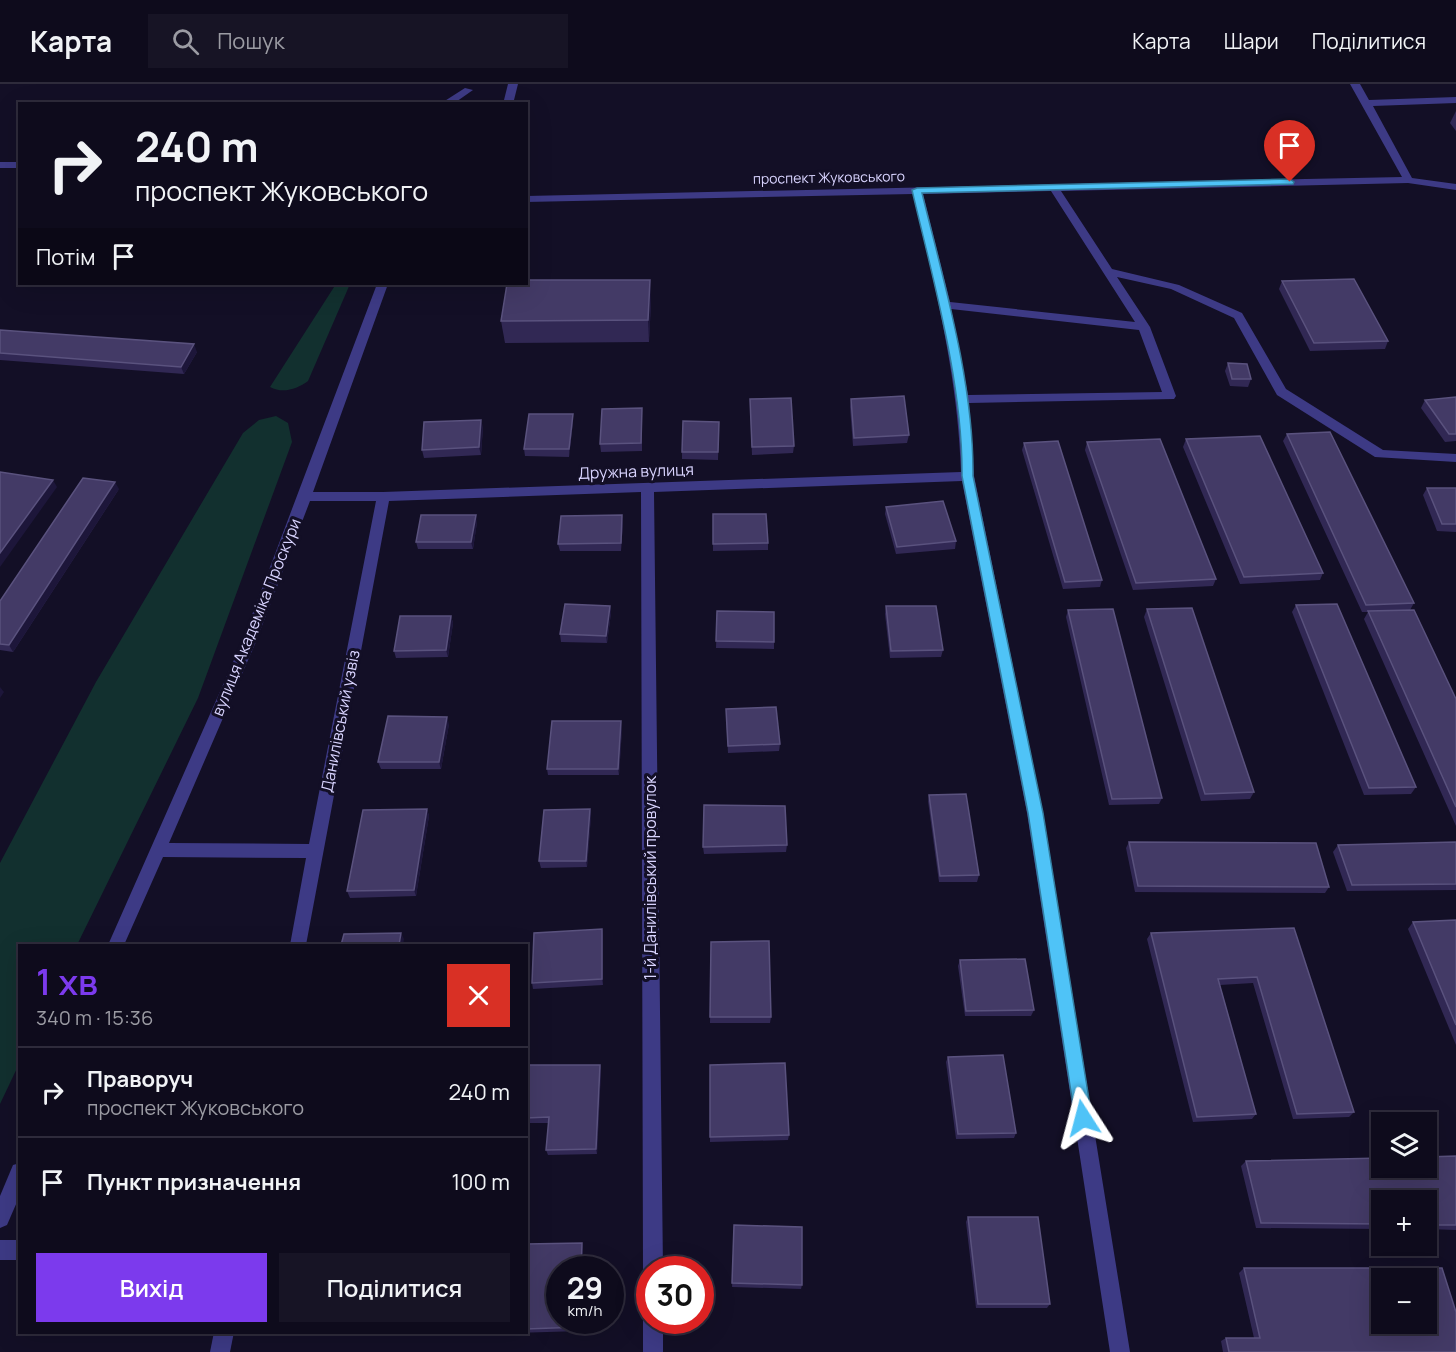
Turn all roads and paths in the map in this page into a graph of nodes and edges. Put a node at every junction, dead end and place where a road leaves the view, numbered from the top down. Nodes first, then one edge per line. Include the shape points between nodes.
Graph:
1 (513, 84) edge
2 (1355, 84) edge
3 (469, 87) edge
4 (1456, 100) edge
5 (448, 102) edge
6 (464, 102) edge
7 (508, 102) edge
8 (1366, 103) junction
9 (0, 165) edge
10 (18, 165) edge
11 (1408, 180) junction
12 (1053, 186) junction
13 (1456, 187) edge
14 (917, 190) junction
15 (528, 199) edge
16 (1108, 271) junction
17 (382, 285) edge
18 (944, 305) junction
19 (1144, 327) junction
20 (962, 399) junction
21 (1456, 458) edge
22 (968, 476) junction
23 (647, 487) junction
24 (305, 496) junction
25 (383, 497) junction
26 (156, 850) junction
27 (316, 851) junction
28 (116, 944) edge
29 (298, 944) edge
30 (18, 1177) edge
31 (0, 1218) edge
32 (0, 1250) edge
33 (18, 1250) edge
34 (653, 1256) edge
35 (224, 1334) edge
36 (653, 1334) edge
37 (220, 1352) edge
38 (653, 1352) edge
39 (1120, 1352) edge

1 - 7 street
2 - 8 street
3 - 5 street
3 - 6 street
4 - 8 street
8 - 11 street
9 - 10 street
11 - 12 street, проспект Жуковського
11 - 13 street, проспект Жуковського
12 - 14 street, проспект Жуковського
12 - 16 street
14 - 15 street, проспект Жуковського
14 - 18 street
16 - 19 street
16 - 21 street via 1175,287 1238,316 1281,392 1380,454
17 - 24 street, вулиця Академіка Проскури
18 - 19 street
18 - 20 street
19 - 20 street via 1170,396
20 - 22 street
22 - 23 street, Дружна вулиця
22 - 39 street via 1035,813
23 - 25 street, Дружна вулиця
23 - 34 street, 1-й Данилівський провулок
24 - 25 street, Дружна вулиця
24 - 26 street, вулиця Академіка Проскури via 248,644
25 - 27 street, Данилівський узвіз
26 - 27 street
26 - 28 street, вулиця Академіка Проскури
27 - 29 street, Данилівський узвіз
30 - 31 street
32 - 33 street
35 - 37 street
36 - 38 street

